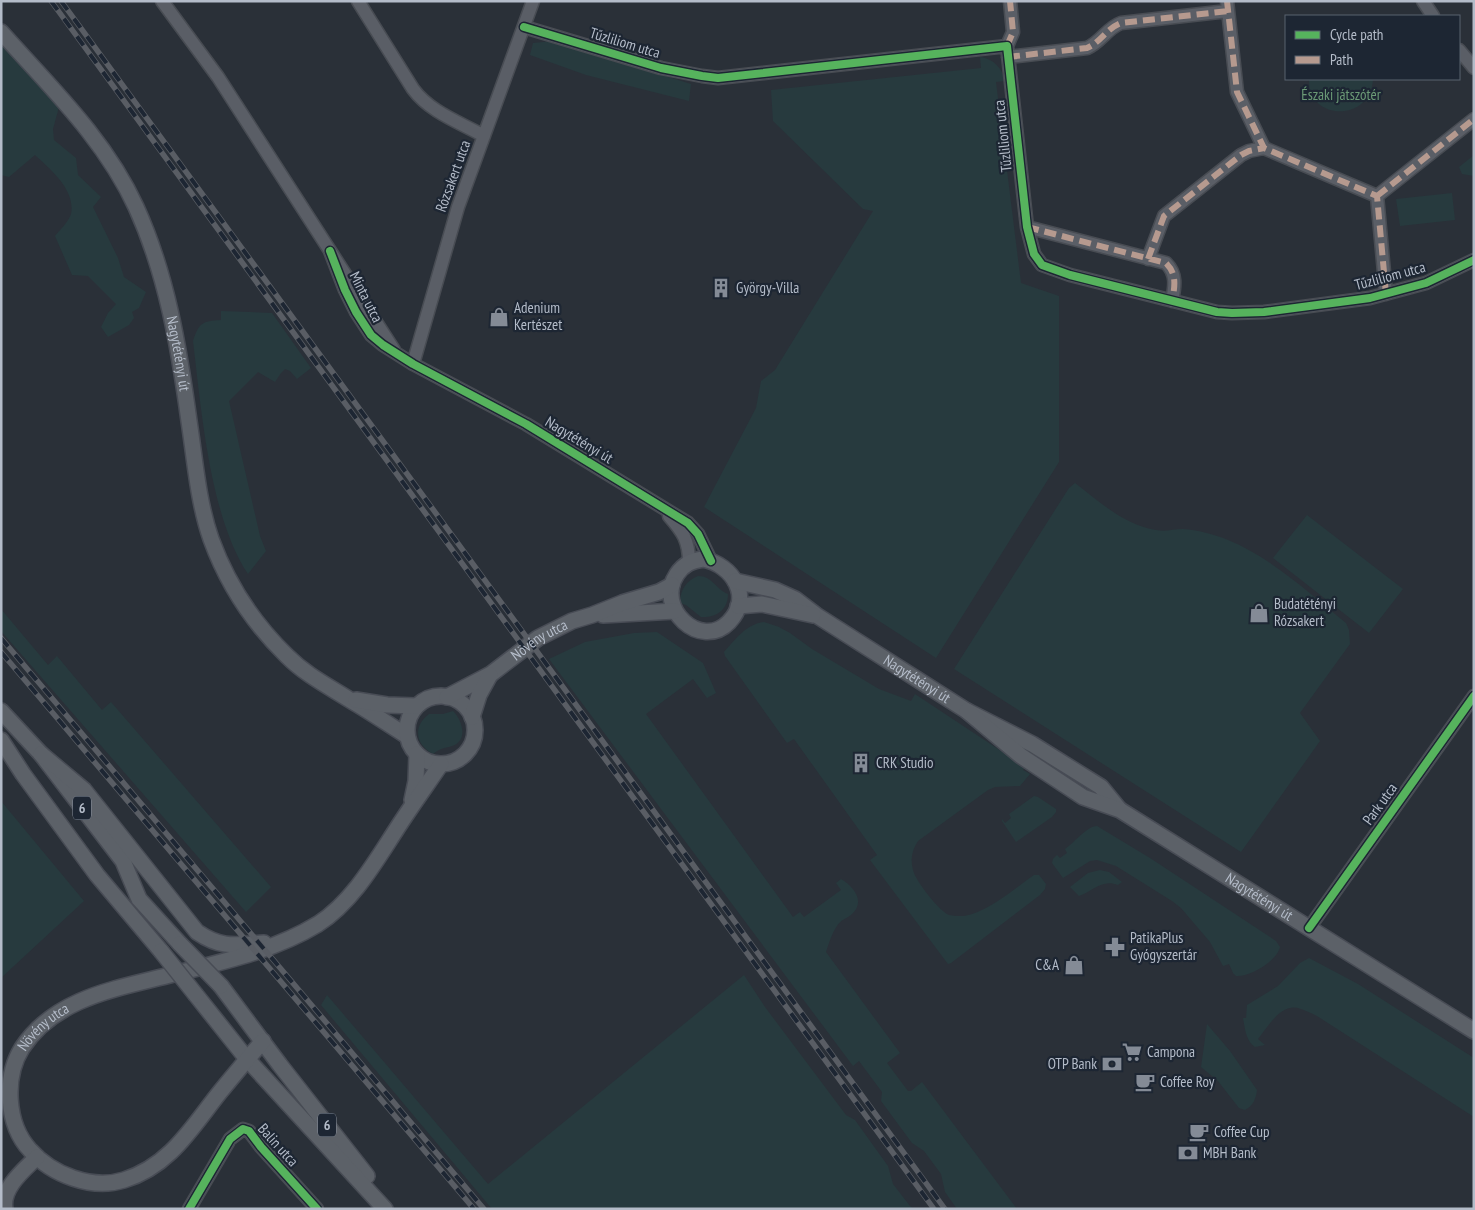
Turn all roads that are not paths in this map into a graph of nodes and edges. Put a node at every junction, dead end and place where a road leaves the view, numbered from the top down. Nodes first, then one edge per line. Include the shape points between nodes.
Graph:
1 (162, 1) edge
2 (358, 1) edge
3 (533, 1) edge
4 (1010, 1) edge
5 (1423, 1) edge
6 (1227, 6) edge
7 (1432, 15) edge
8 (524, 27) junction
9 (1, 32) edge
10 (1460, 51) edge
11 (1008, 52) junction
12 (1474, 68) edge
13 (1474, 119) edge
14 (484, 136) junction
15 (1264, 148) junction
16 (1377, 196) junction
17 (1027, 227) junction
18 (1148, 258) junction
19 (1474, 260) edge
20 (1386, 294) junction
21 (1172, 300) junction
22 (413, 364) junction
23 (661, 507) junction
24 (711, 561) junction
25 (689, 562) junction
26 (735, 581) junction
27 (672, 585) junction
28 (738, 606) junction
29 (675, 611) junction
30 (592, 615) junction
31 (816, 615) junction
32 (491, 674) junction
33 (1474, 696) edge
34 (447, 697) junction
35 (348, 698) junction
36 (416, 706) junction
37 (1, 711) edge
38 (472, 717) junction
39 (407, 736) junction
40 (1, 740) edge
41 (41, 754) junction
42 (417, 754) junction
43 (442, 764) junction
44 (409, 810) junction
45 (1309, 928) junction
46 (281, 943) junction
47 (1473, 1029) edge
48 (263, 1041) junction
49 (247, 1059) junction
50 (37, 1157) junction
51 (5, 1209) edge
52 (189, 1209) edge
53 (317, 1209) edge
54 (385, 1209) edge
55 (393, 1209) edge

1 - 22 street, Minta utca via 218,76 330,251 345,290 370,335
2 - 14 street via 421,100
3 - 8 street, Rózsakert utca
4 - 11 street, Tűzliliom utca via 1013,32
5 - 7 street
6 - 11 street, Tűzliliom utca via 1121,23 1087,48
6 - 15 street via 1238,92
8 - 11 street, Tűzliliom utca via 661,68 718,78
8 - 14 street, Rózsakert utca
9 - 35 main road, Nagytétényi út via 105,151 136,207 170,308 198,484 211,537 225,573 250,613 288,658 313,678
10 - 12 street
11 - 17 street, Tűzliliom utca
13 - 16 street
14 - 22 street, Rózsakert utca via 452,225
15 - 16 street
15 - 18 street via 1241,155 1164,216
16 - 20 street
17 - 18 street
17 - 21 street, Tűzliliom utca via 1034,254 1042,265
18 - 21 street via 1172,269 1175,287
19 - 20 street, Tűzliliom utca via 1426,282
20 - 21 street, Tűzliliom utca via 1247,313 1217,312
22 - 23 street, Nagytétényi út via 526,424
23 - 24 street, Nagytétényi út via 698,534
23 - 25 street, Nagytétényi út via 686,539
24 - 25 main road
24 - 26 main road via 724,568
25 - 27 main road via 679,571
26 - 28 main road via 739,593
26 - 31 main road, Nagytétényi út via 775,590 795,599
27 - 29 main road via 670,594
27 - 30 main road, Növény utca
28 - 29 main road via 726,625 708,631 687,625
28 - 31 main road, Nagytétényi út via 762,604
29 - 30 main road, Növény utca
30 - 32 main road, Növény utca via 538,638
31 - 45 main road, Nagytétényi út via 967,711 1021,756 1083,797 1120,810
32 - 34 main road, Növény utca
32 - 38 main road, Növény utca
33 - 45 street, Park utca
34 - 36 main road, Növény utca via 436,696
34 - 38 main road via 458,700
35 - 36 main road, Nagytétényi út
35 - 39 main road, Nagytétényi út
36 - 39 main road via 408,720
37 - 41 main road, 6
38 - 43 main road, Növény utca via 475,728 470,747 458,760
39 - 42 main road
40 - 49 main road, 6, bridge via 97,875
41 - 46 main road via 84,790 197,932 215,943 228,945
41 - 48 main road, 6, bridge via 123,861 138,899 221,986
42 - 43 main road via 432,763
42 - 44 main road, Növény utca via 416,781
43 - 44 main road, Növény utca
44 - 46 main road, Növény utca via 350,895 321,922
45 - 47 main road, Nagytétényi út
46 - 50 main road, Növény utca via 237,958 104,992 65,1008 48,1020 22,1048 11,1075 9,1093 12,1112 23,1140
48 - 49 main road, Növény utca
48 - 55 main road, 6
49 - 50 main road, Növény utca via 173,1151 140,1173 108,1183 91,1182 74,1179
49 - 54 main road, 6
50 - 51 main road via 4,1196
52 - 53 street, Balin utca via 230,1139 243,1129 249,1131

